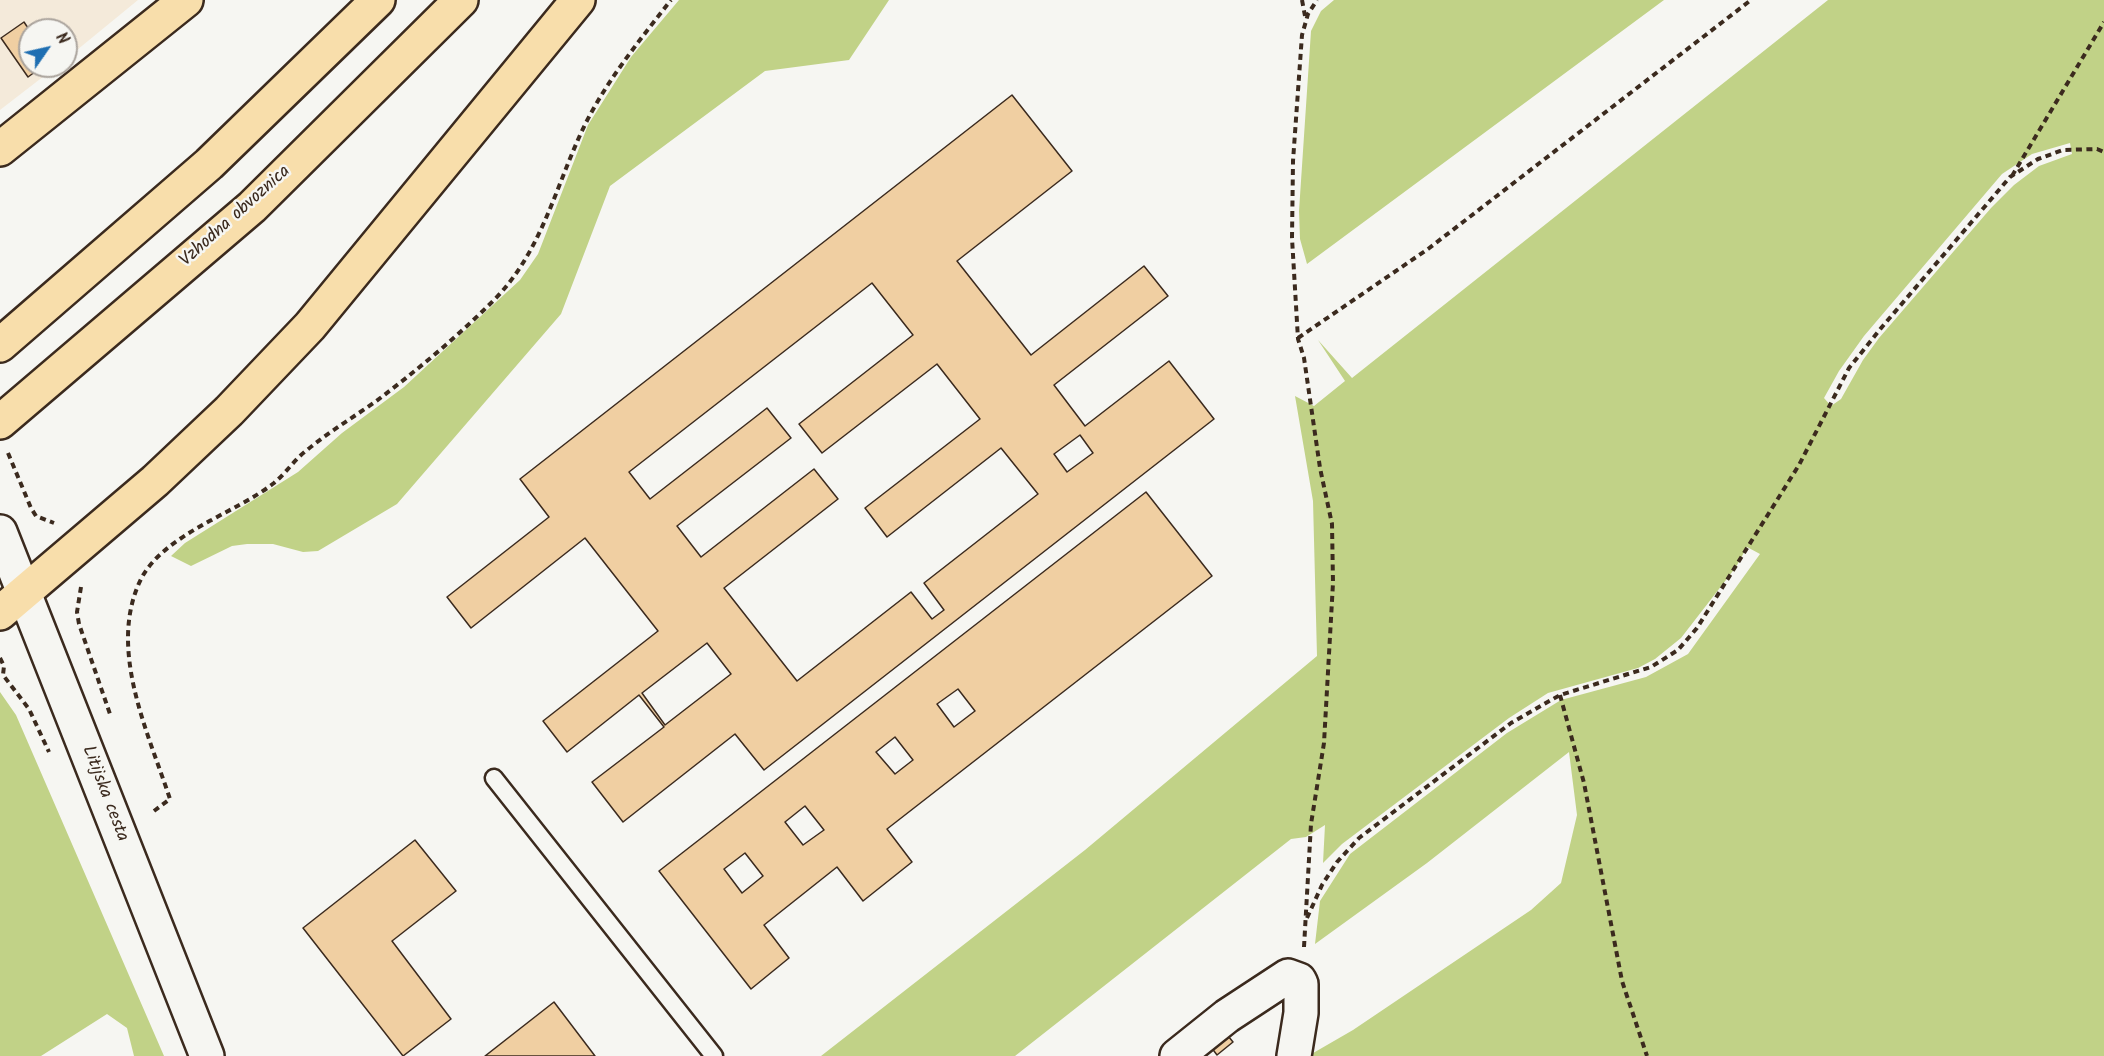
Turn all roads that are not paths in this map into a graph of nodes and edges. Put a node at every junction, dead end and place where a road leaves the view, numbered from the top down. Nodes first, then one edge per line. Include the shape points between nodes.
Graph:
1 (186, 0) edge
2 (378, 0) edge
3 (461, 0) edge
4 (578, 0) edge
5 (0, 149) edge
6 (0, 345) edge
7 (2, 433) edge
8 (0, 532) edge
9 (12, 603) edge
10 (494, 777) dead end
11 (207, 1056) edge
12 (714, 1056) edge
13 (1177, 1056) edge
14 (1294, 1056) edge

1 - 5 highway
2 - 6 highway via 209,164
3 - 7 highway, Vzhodna obvoznica via 252,207
4 - 9 highway via 310,326 229,411 154,481
8 - 9 main road, Litijska cesta
9 - 11 main road, Litijska cesta
10 - 12 lane
13 - 14 main road via 1227,1016 1288,976 1301,984

